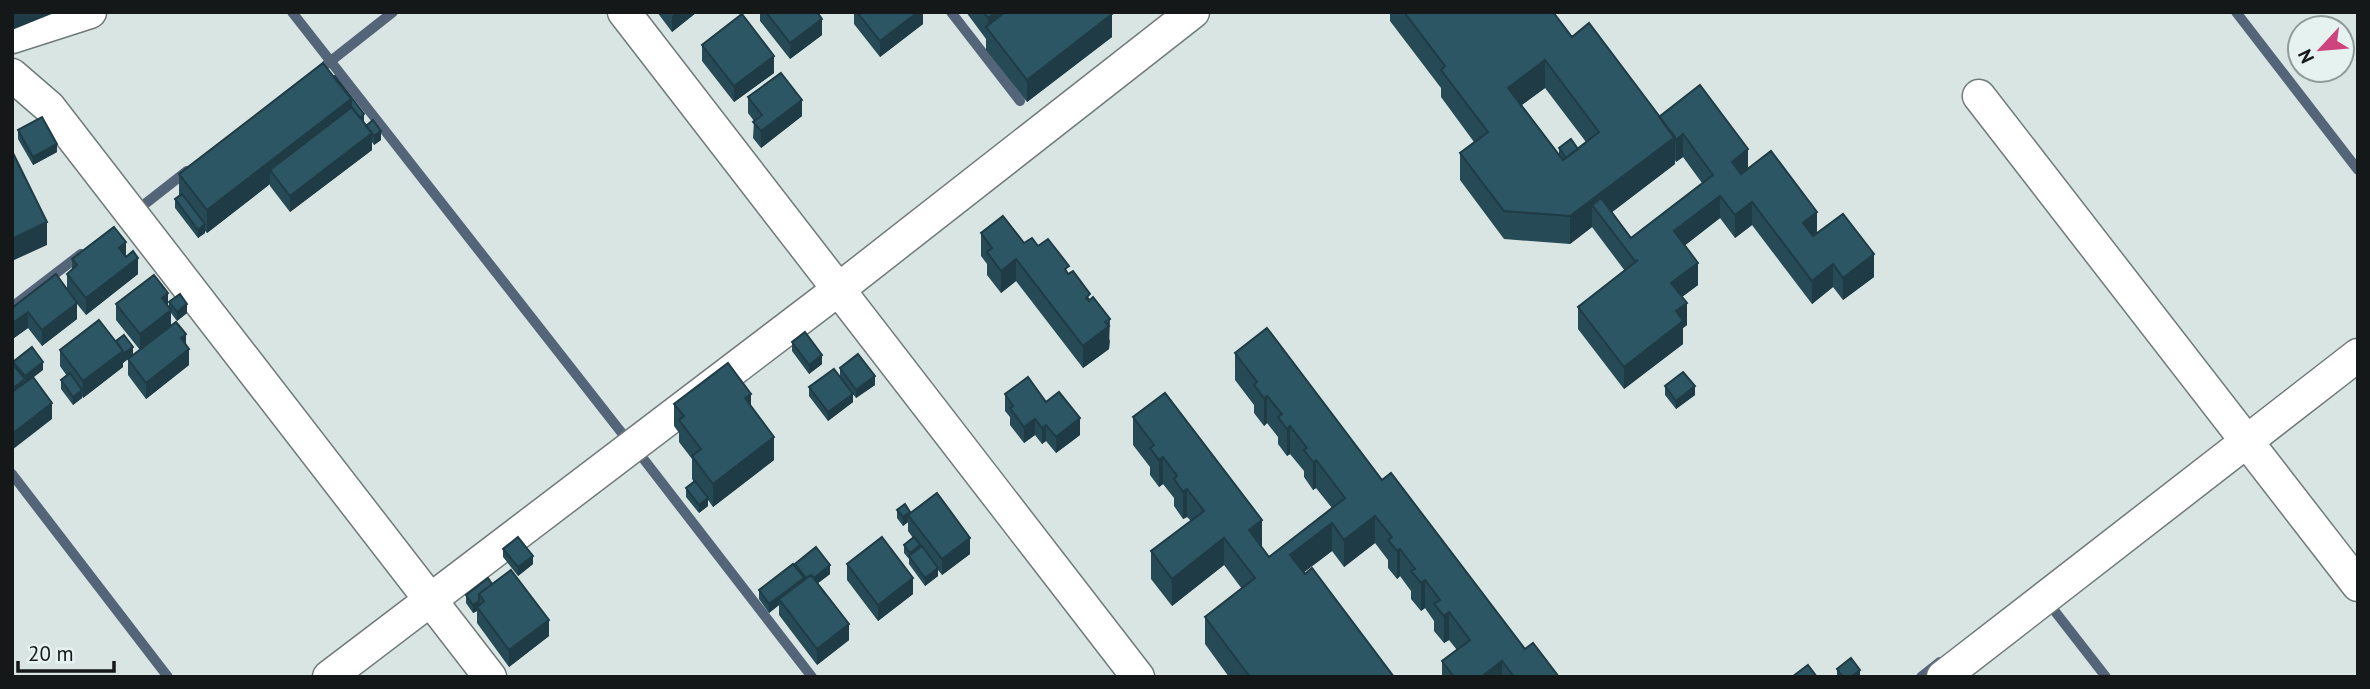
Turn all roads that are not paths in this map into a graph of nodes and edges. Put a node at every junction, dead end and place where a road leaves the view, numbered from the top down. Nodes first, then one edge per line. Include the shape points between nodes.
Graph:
1 (90, 12) edge
2 (624, 12) edge
3 (1193, 12) edge
4 (12, 37) edge
5 (12, 75) edge
6 (1979, 96) dead end
7 (839, 289) junction
8 (2358, 355) edge
9 (2246, 440) junction
10 (2358, 584) edge
11 (429, 598) junction
12 (329, 677) edge
13 (490, 677) edge
14 (1138, 677) edge
15 (1943, 677) edge

1 - 4 street
2 - 7 street
3 - 7 street
5 - 11 street via 49,107
6 - 9 street
7 - 11 street
7 - 14 street
8 - 9 street
9 - 10 street
9 - 15 street
11 - 12 street
11 - 13 street

